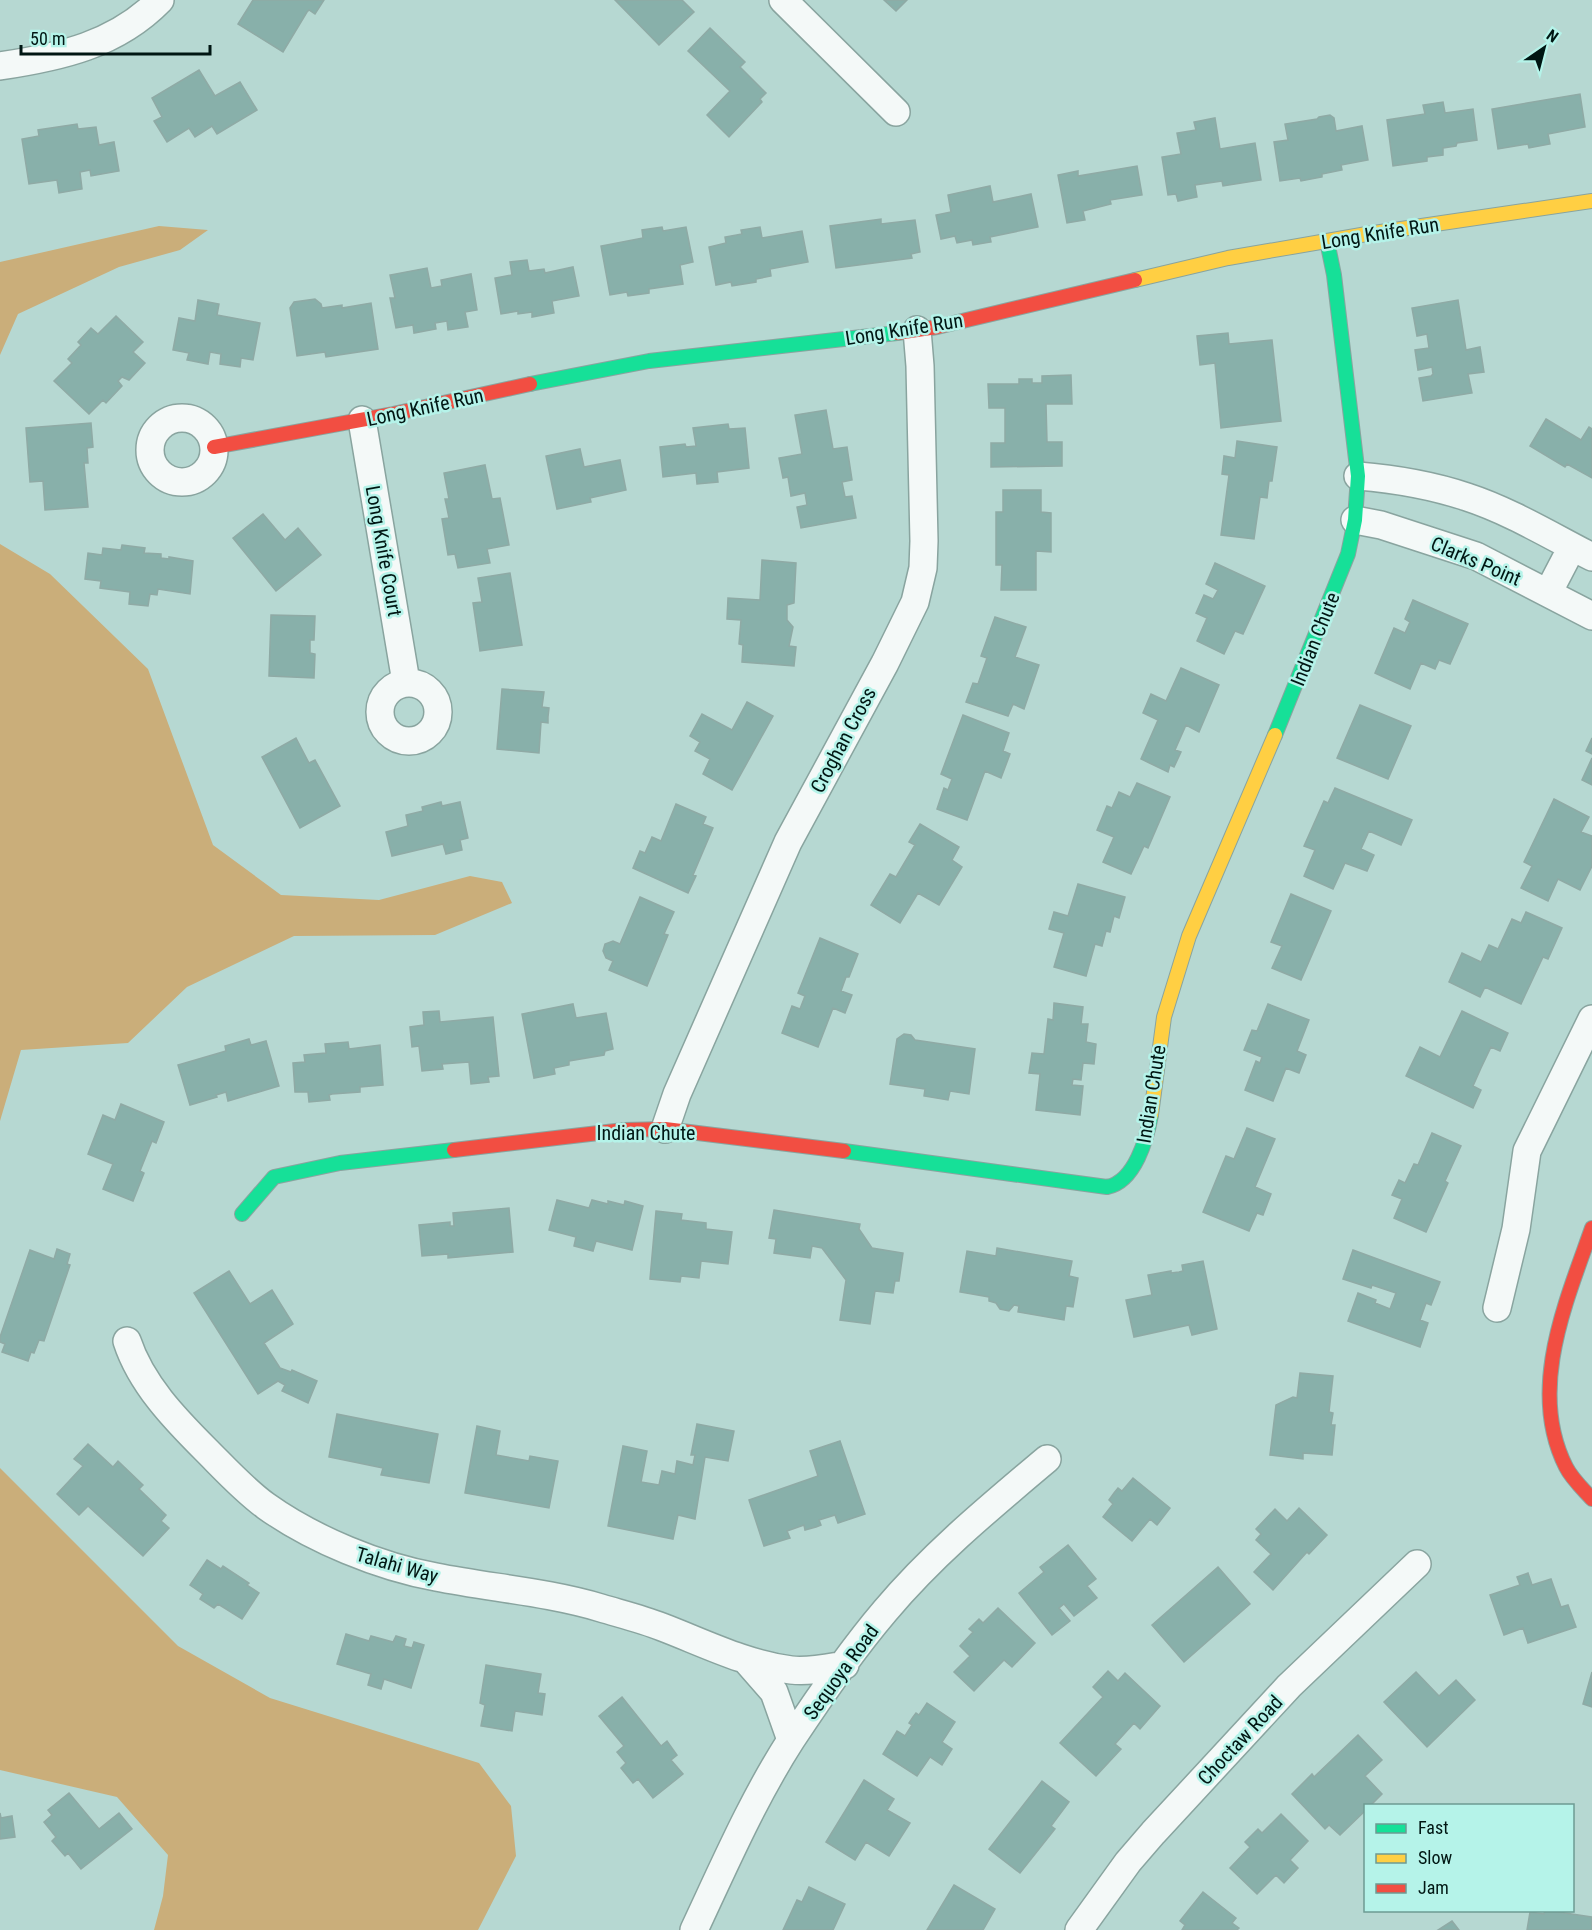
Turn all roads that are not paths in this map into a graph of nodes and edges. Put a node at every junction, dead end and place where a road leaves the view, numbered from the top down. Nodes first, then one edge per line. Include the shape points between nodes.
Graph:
1 (160, 0) edge
2 (783, 0) edge
3 (0, 66) edge
4 (896, 112) dead end
5 (1592, 201) edge
6 (1327, 242) junction
7 (917, 330) junction
8 (362, 420) junction
9 (214, 447) dead end
10 (1358, 476) junction
11 (1355, 520) junction
12 (1582, 552) edge
13 (1548, 593) junction
14 (1592, 616) edge
15 (406, 682) dead end
16 (1592, 1019) edge
17 (665, 1129) junction
18 (242, 1214) dead end
19 (1592, 1228) edge
20 (1497, 1308) dead end
21 (126, 1341) dead end
22 (1047, 1459) dead end
23 (1592, 1499) edge
24 (1417, 1564) dead end
25 (746, 1660) junction
26 (844, 1665) junction
27 (791, 1740) junction
28 (694, 1930) edge
29 (1079, 1930) edge

1 - 3 street via 136,22 92,45
2 - 4 street
5 - 6 street, Long Knife Run
6 - 7 street, Long Knife Run via 1228,258
6 - 10 street, Indian Chute
7 - 8 street, Long Knife Run via 649,361
7 - 17 street, Croghan Cross via 924,541 915,602 788,842
8 - 9 street, Long Knife Run
8 - 15 street, Long Knife Court
10 - 11 street, Indian Chute
10 - 12 street via 1390,478 1468,497
11 - 13 street, Clarks Point via 1476,556
11 - 17 street, Indian Chute via 1348,554 1175,975 1162,1026 1145,1145 1135,1167 1123,1178 1111,1187 1095,1187
12 - 13 street
13 - 14 street, Clarks Point
16 - 20 street via 1527,1151 1516,1229
17 - 18 street, Indian Chute via 560,1136 340,1163 289,1173 274,1177
19 - 23 street via 1558,1328 1550,1368 1550,1401 1556,1443 1567,1468
21 - 25 street, Talahi Way via 133,1361 160,1401 198,1442 266,1506 323,1539 359,1556 433,1577 599,1607
22 - 26 street, Sequoya Road via 941,1551
24 - 29 street, Choctaw Road via 1289,1686 1153,1833
25 - 26 street, Talahi Way via 791,1670
25 - 27 street, Talahi Way via 774,1692
26 - 27 street, Sequoya Road
27 - 28 street, Sequoya Road

